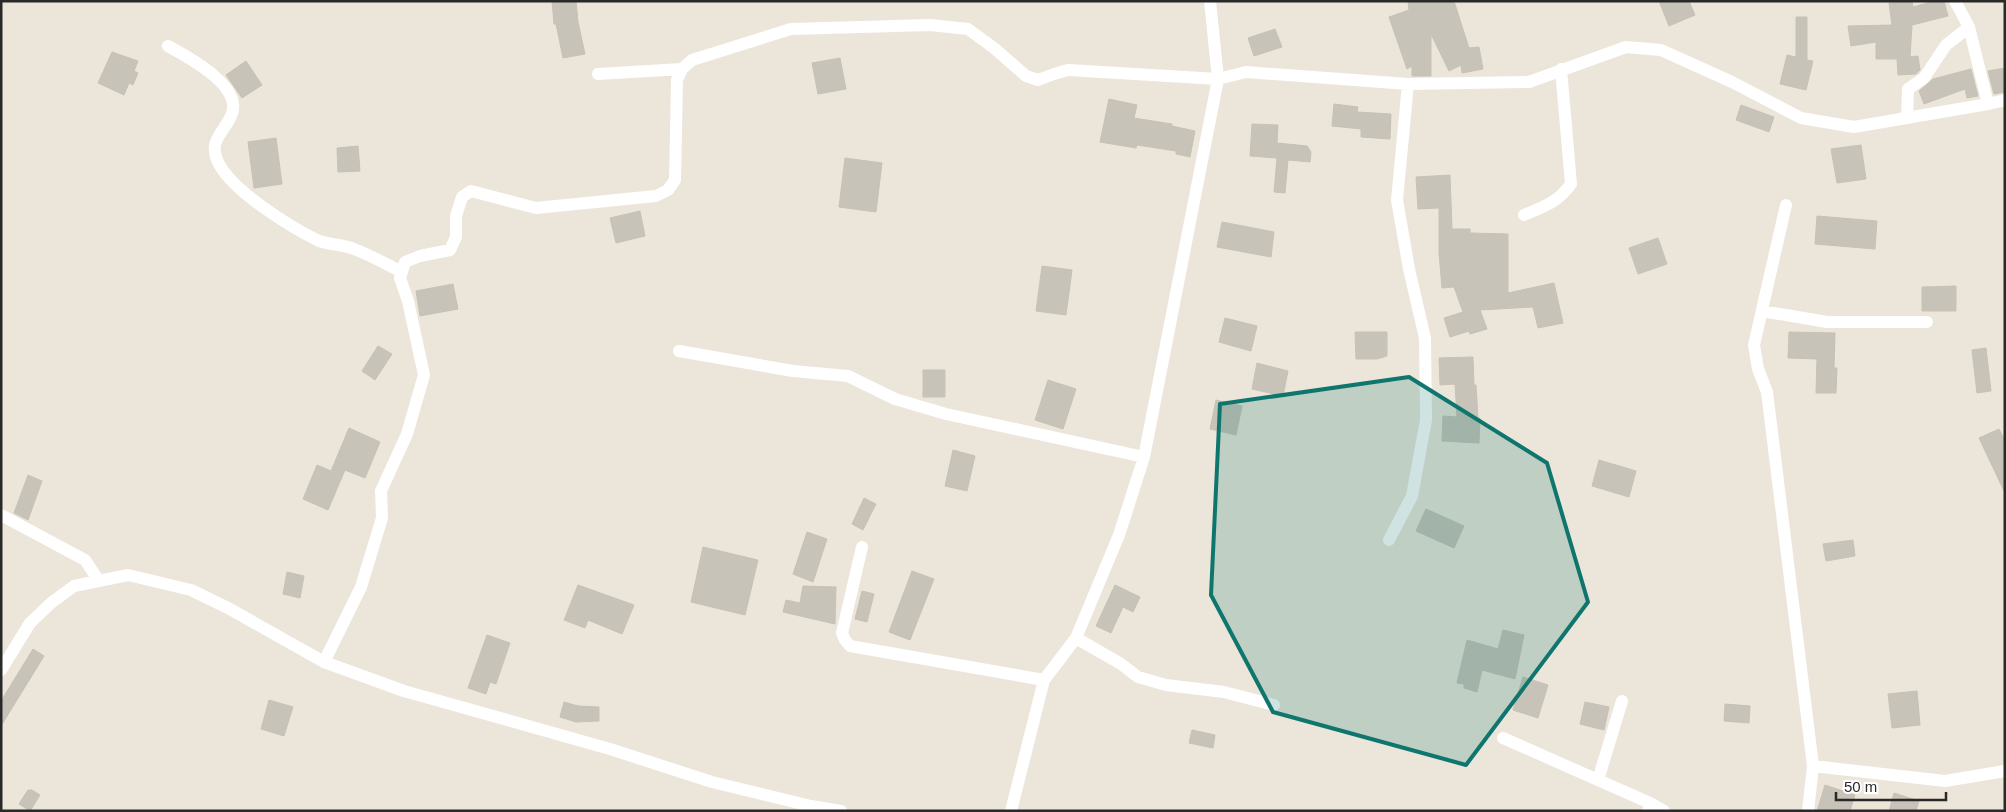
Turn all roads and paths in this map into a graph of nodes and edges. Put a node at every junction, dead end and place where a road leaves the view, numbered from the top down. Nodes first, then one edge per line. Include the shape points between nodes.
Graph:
1 (1210, 1) edge
2 (1955, 1) edge
3 (1969, 27) junction
4 (168, 46) dead end
5 (682, 69) junction
6 (1561, 69) junction
7 (598, 74) dead end
8 (1218, 79) junction
9 (1408, 84) junction
10 (2005, 100) edge
11 (1988, 104) junction
12 (1907, 118) junction
13 (1786, 205) dead end
14 (1524, 215) dead end
15 (402, 272) junction
16 (1762, 311) junction
17 (1927, 322) dead end
18 (679, 351) dead end
19 (1144, 457) junction
20 (1, 515) edge
21 (1389, 540) dead end
22 (862, 547) dead end
23 (99, 581) junction
24 (1076, 638) junction
25 (324, 662) junction
26 (1, 670) edge
27 (1044, 680) junction
28 (1622, 701) dead end
29 (1274, 705) dead end
30 (1503, 738) dead end
31 (1813, 766) junction
32 (2005, 771) edge
33 (1598, 780) junction
34 (1649, 807) edge
35 (841, 811) edge
36 (1011, 811) edge
37 (1664, 811) edge
38 (1808, 811) edge

1 - 8 street
2 - 3 street
3 - 11 street
3 - 12 street via 1946,45 1924,78 1908,89
4 - 15 street via 216,77 232,98 232,115 217,136 215,149 219,164 236,186 284,221 319,241 353,248
5 - 7 street
5 - 8 street via 692,60 791,29 930,25 968,29 1026,76 1038,80 1068,70
5 - 15 street via 677,80 675,180 668,190 656,196 536,208 471,191 462,197 456,216 456,237 450,250 405,262
6 - 9 street via 1529,82
6 - 12 street via 1626,47 1661,50 1801,118 1854,127
6 - 14 street via 1571,184 1554,202
8 - 9 street via 1246,72
8 - 19 street
9 - 21 street via 1397,200 1425,338 1426,420 1412,496
10 - 11 street
11 - 12 street
13 - 16 street
15 - 25 street via 400,278 424,375 407,434 382,491 382,518 361,587
16 - 17 street via 1827,322
16 - 31 street via 1754,346 1767,392
18 - 19 street via 793,371 848,376 895,398 946,414
19 - 24 street via 1119,535
20 - 23 street via 85,560
22 - 27 street via 842,633 850,646
23 - 25 street via 128,575 191,590
23 - 26 street via 74,586 50,603 30,623
24 - 27 street
24 - 29 street via 1138,677 1166,685 1224,692
25 - 35 street via 404,691 610,749 712,782
27 - 36 street
28 - 33 street
30 - 33 street
31 - 32 street via 1945,781
31 - 38 street
33 - 34 street
34 - 37 street

